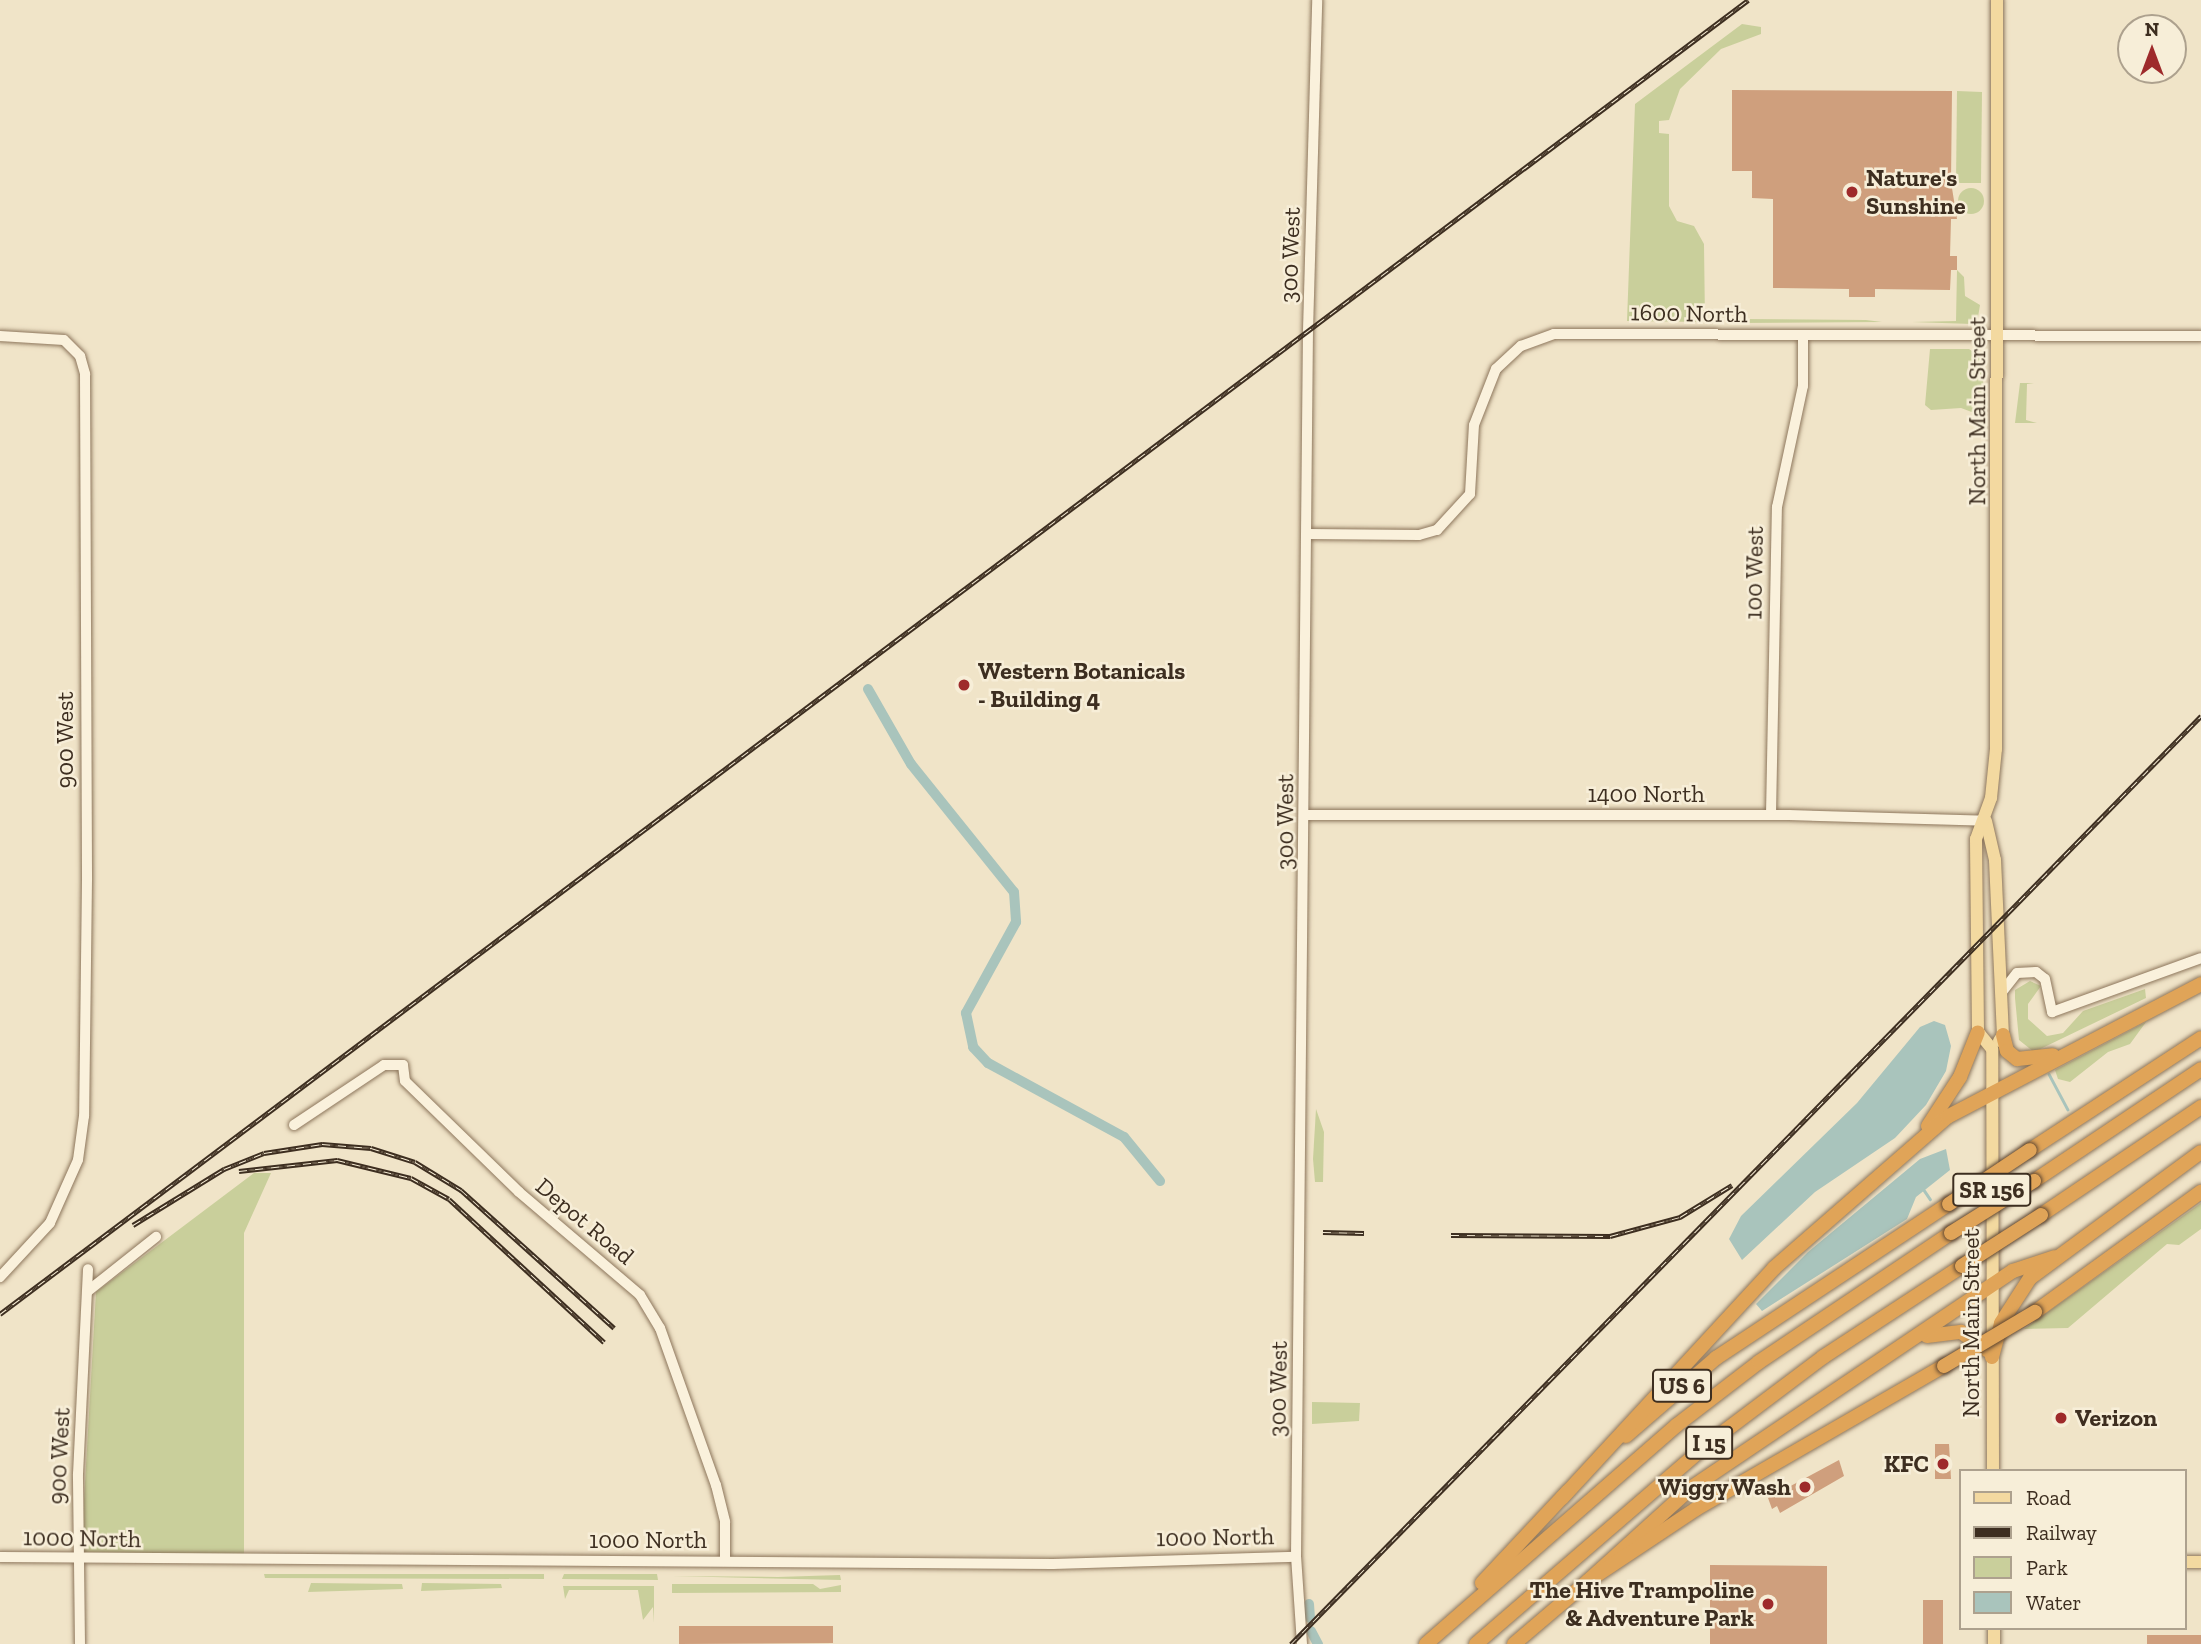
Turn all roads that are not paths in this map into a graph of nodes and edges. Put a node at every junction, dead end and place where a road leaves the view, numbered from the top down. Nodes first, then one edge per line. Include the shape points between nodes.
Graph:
1 (1317, 0) edge
2 (1997, 0) edge
3 (1803, 335) junction
4 (0, 336) edge
5 (2201, 336) edge
6 (1999, 337) junction
7 (1307, 534) junction
8 (1306, 814) junction
9 (1771, 815) junction
10 (1986, 821) junction
11 (2201, 958) edge
12 (2201, 984) edge
13 (2000, 998) junction
14 (1978, 1032) junction
15 (2003, 1035) junction
16 (2201, 1038) edge
17 (2087, 1043) junction
18 (1992, 1049) junction
19 (2201, 1069) edge
20 (1993, 1093) junction
21 (2201, 1107) edge
22 (293, 1125) dead end
23 (1915, 1144) junction
24 (2201, 1152) edge
25 (2201, 1192) edge
26 (156, 1237) dead end
27 (2055, 1257) junction
28 (88, 1269) dead end
29 (0, 1277) edge
30 (1992, 1287) junction
31 (88, 1291) junction
32 (1914, 1340) junction
33 (1992, 1357) junction
34 (1993, 1469) edge
35 (1562, 1498) junction
36 (0, 1557) edge
37 (1296, 1558) junction
38 (78, 1560) junction
39 (725, 1561) junction
40 (1588, 1581) junction
41 (1454, 1616) junction
42 (79, 1644) edge
43 (1302, 1644) edge
44 (1426, 1644) edge
45 (1475, 1644) edge
46 (1514, 1644) edge

1 - 7 street, 300 West
2 - 6 main road, North Main Street
3 - 6 street, 1600 North
3 - 7 street, 1600 North via 1590,332 1538,338 1496,369 1474,425 1470,494 1454,516 1437,530 1419,535
3 - 9 street, 100 West via 1803,386 1777,507
4 - 29 street, 900 West via 56,338 75,348 85,385 83,1134 60,1207 22,1258
5 - 6 street, 1600 North
6 - 10 main road, North Main Street via 1996,749
7 - 8 street, 300 West
8 - 9 street, 1400 North
8 - 37 street, 300 West
9 - 10 street, 1400 North
10 - 13 main road, North Main Street via 1994,837
10 - 14 main road, North Main Street via 1976,839
11 - 13 street via 2052,1012 2045,979 2032,971 2014,975
12 - 17 highway
13 - 15 main road, North Main Street
14 - 18 main road
14 - 23 highway via 1960,1077
15 - 17 highway via 2011,1056 2027,1061
15 - 18 main road
16 - 35 highway, US 6, bridge via 1716,1358
17 - 20 highway
18 - 20 main road, North Main Street
19 - 41 highway, I 15, bridge via 1951,1233 1698,1409
20 - 23 highway via 1956,1112
20 - 30 main road, North Main Street / SR 156
21 - 45 highway, I 15, bridge via 1823,1357 1709,1443
22 - 39 street, Depot Road via 384,1065 403,1065 405,1081 491,1165 640,1295 660,1328 716,1485 725,1522
23 - 35 highway via 1774,1268
24 - 27 highway
25 - 40 highway, bridge via 2035,1311 1761,1469
26 - 31 street
27 - 30 highway via 2013,1271
27 - 33 highway via 2016,1295
28 - 31 street, 900 West
30 - 32 highway
30 - 33 main road, North Main Street / SR 156
31 - 38 street, 900 West
32 - 33 highway via 1961,1332 1979,1340
32 - 40 highway via 1691,1488
33 - 34 main road, North Main Street / SR 156
35 - 41 highway, US 6
36 - 38 street, 1000 North
37 - 39 street, 1000 North via 1080,1564
37 - 43 street, 300 West
38 - 39 street, 1000 North
38 - 42 street, 900 West
40 - 46 highway
41 - 44 highway, I 15

